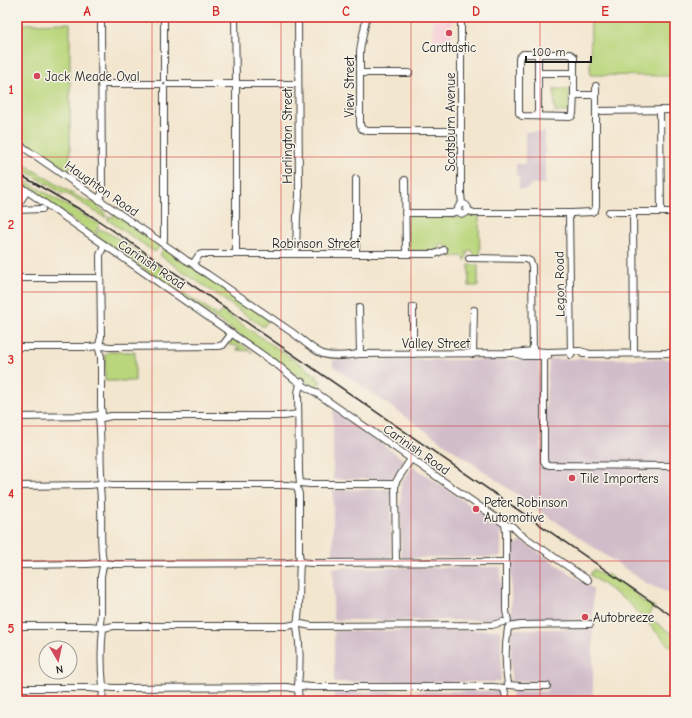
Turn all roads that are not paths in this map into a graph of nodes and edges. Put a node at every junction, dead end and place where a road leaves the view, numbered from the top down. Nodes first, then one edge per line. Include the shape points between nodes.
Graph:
1 (101, 17) edge
2 (164, 17) edge
3 (236, 17) edge
4 (298, 17) edge
5 (366, 17) edge
6 (461, 17) edge
7 (538, 54) junction
8 (360, 73) junction
9 (409, 73) dead end
10 (538, 73) junction
11 (574, 73) junction
12 (101, 84) junction
13 (164, 84) junction
14 (236, 84) junction
15 (298, 84) junction
16 (596, 86) dead end
17 (574, 95) junction
18 (596, 95) junction
19 (660, 110) junction
20 (675, 110) edge
21 (596, 111) junction
22 (538, 116) junction
23 (461, 131) junction
24 (17, 143) edge
25 (356, 179) dead end
26 (405, 180) dead end
27 (17, 184) edge
28 (27, 191) junction
29 (99, 199) junction
30 (462, 204) junction
31 (17, 206) edge
32 (42, 209) dead end
33 (17, 210) edge
34 (468, 210) junction
35 (458, 211) junction
36 (609, 212) dead end
37 (633, 212) junction
38 (661, 212) junction
39 (675, 212) edge
40 (405, 213) junction
41 (569, 213) junction
42 (162, 243) junction
43 (106, 247) junction
44 (445, 250) dead end
45 (406, 253) junction
46 (236, 254) junction
47 (296, 254) junction
48 (356, 254) junction
49 (469, 257) dead end
50 (194, 262) junction
51 (17, 278) edge
52 (100, 278) junction
53 (413, 307) dead end
54 (360, 308) dead end
55 (474, 310) dead end
56 (232, 333) junction
57 (17, 347) edge
58 (101, 347) junction
59 (533, 353) junction
60 (571, 353) junction
61 (634, 353) junction
62 (675, 353) edge
63 (327, 354) joint
64 (360, 354) junction
65 (413, 354) junction
66 (473, 354) junction
67 (544, 354) junction
68 (303, 384) junction
69 (17, 416) edge
70 (101, 416) junction
71 (298, 416) junction
72 (411, 459) junction
73 (675, 466) edge
74 (395, 484) junction
75 (299, 485) junction
76 (17, 486) edge
77 (101, 486) junction
78 (505, 528) junction
79 (506, 562) junction
80 (299, 563) junction
81 (396, 563) junction
82 (17, 564) edge
83 (101, 564) junction
84 (588, 580) dead end
85 (506, 624) junction
86 (590, 624) dead end
87 (17, 626) edge
88 (101, 626) junction
89 (299, 626) junction
90 (506, 686) junction
91 (547, 686) dead end
92 (299, 687) junction
93 (17, 688) edge
94 (102, 688) junction
95 (102, 700) edge
96 (299, 700) edge
97 (507, 700) edge

1 - 12 street
2 - 13 street
3 - 14 street
4 - 15 street, Harlington Street
5 - 8 street, View Street via 360,46
6 - 23 street, Scotsburn Avenue
7 - 10 street
7 - 11 street via 573,55
7 - 22 street via 523,54 519,58 519,113 522,116
8 - 9 street
8 - 23 street, View Street via 360,125 364,130
10 - 11 street
10 - 22 street
11 - 17 street
12 - 13 street
12 - 29 street via 102,193
13 - 14 street
13 - 42 street
14 - 15 street
14 - 46 street
15 - 47 street, Harlington Street via 299,196
16 - 18 street
17 - 18 street
17 - 22 street via 572,116
18 - 21 street
19 - 20 street
19 - 21 street
19 - 38 street
21 - 41 street via 596,208 594,212
23 - 30 street, Scotsburn Avenue
24 - 29 street, Haughton Road
25 - 48 street
26 - 40 street
27 - 28 street, Carinish Road
28 - 31 street
28 - 43 street, Carinish Road
29 - 42 street, Haughton Road
30 - 34 street via 467,205
30 - 35 street via 458,206
32 - 33 street
34 - 35 street via 462,214
34 - 41 street via 474,213
35 - 40 street
36 - 37 street
37 - 38 street
37 - 61 street
38 - 39 street
40 - 45 street
41 - 60 street, Legon Road
42 - 50 street, Haughton Road
43 - 52 street via 100,260
43 - 56 street, Carinish Road
44 - 45 street, Robinson Street via 435,254
45 - 48 street, Robinson Street
46 - 47 street, Robinson Street
46 - 50 street, Robinson Street via 201,254
47 - 48 street, Robinson Street
49 - 59 street via 525,258 530,261
50 - 63 street, Haughton Road via 207,274
51 - 52 street
52 - 58 street
53 - 65 street
54 - 64 street
55 - 66 street
56 - 58 street via 223,345 219,346
56 - 68 street, Carinish Road
57 - 58 street
58 - 70 street
59 - 66 street, Valley Street via 524,356 512,353
59 - 67 street, Valley Street
60 - 61 street, Valley Street
60 - 67 street, Valley Street
61 - 62 street, Valley Street
63 - 64 street, Valley Street
64 - 65 street, Valley Street
65 - 66 street, Valley Street
67 - 73 street via 546,464
68 - 71 street via 298,396
68 - 72 street, Carinish Road
69 - 70 street
70 - 71 street
70 - 77 street
71 - 75 street
72 - 74 street
72 - 78 street, Carinish Road via 500,520
74 - 75 street
74 - 81 street
75 - 77 street
75 - 80 street
76 - 77 street
77 - 83 street
78 - 79 street
78 - 84 street via 520,534
79 - 81 street
79 - 85 street
80 - 81 street
80 - 83 street
80 - 89 street
82 - 83 street
83 - 88 street
85 - 86 street
85 - 89 street
85 - 90 street
87 - 88 street
88 - 89 street
88 - 94 street
89 - 92 street
90 - 91 street
90 - 92 street
90 - 97 street
92 - 94 street
92 - 96 street
93 - 94 street
94 - 95 street

